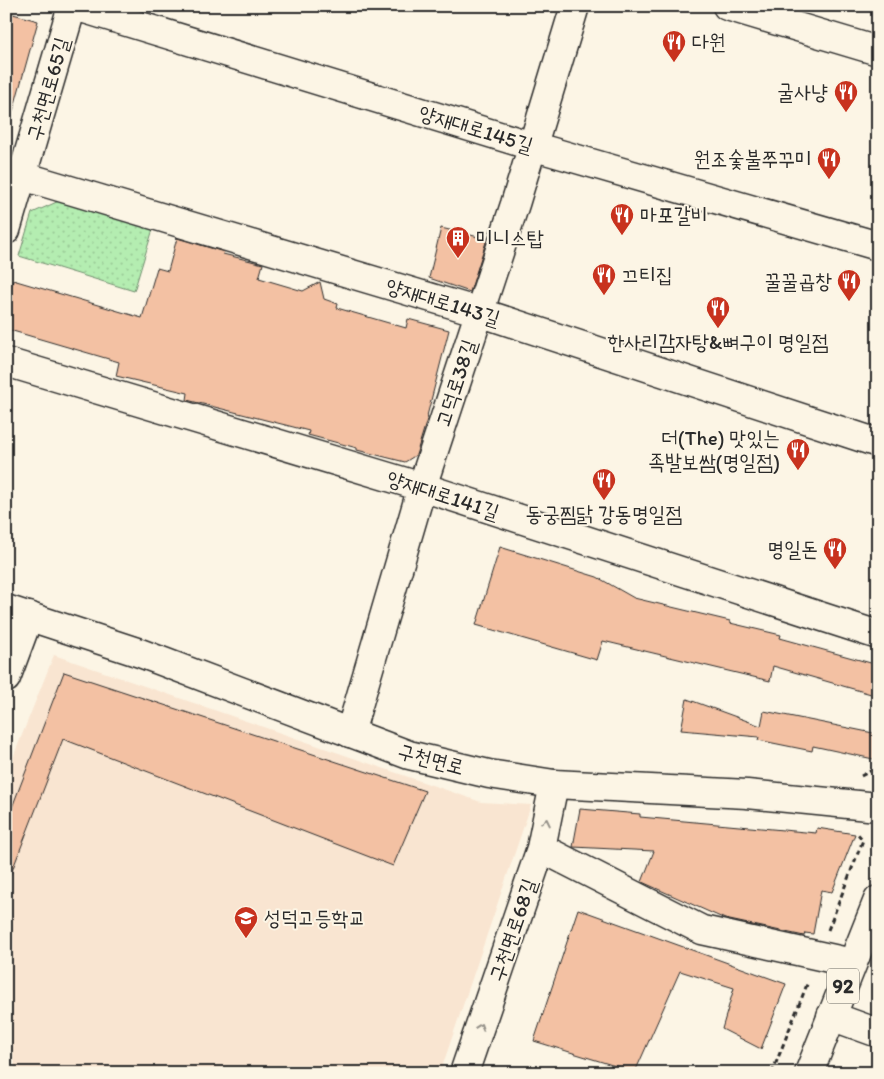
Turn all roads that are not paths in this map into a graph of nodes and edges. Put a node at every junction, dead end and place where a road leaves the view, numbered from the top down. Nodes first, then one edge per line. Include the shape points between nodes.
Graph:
1 (74, 6) edge
2 (575, 6) edge
3 (727, 6) edge
4 (878, 51) edge
5 (532, 146) junction
6 (14, 174) edge
7 (6, 230) edge
8 (878, 246) edge
9 (479, 312) junction
10 (6, 362) edge
11 (878, 442) edge
12 (422, 487) junction
13 (18, 613) edge
14 (878, 635) edge
15 (6, 678) edge
16 (350, 733) junction
17 (554, 784) junction
18 (878, 807) edge
19 (541, 848) junction
20 (878, 900) edge
21 (852, 963) junction
22 (831, 1016) junction
23 (878, 1033) edge
24 (464, 1073) edge
25 (809, 1073) edge

1 - 5 street, 양재대로145길
1 - 6 street, 구천면로65길
2 - 5 street, 고덕로38길
3 - 4 street
5 - 8 street, 양재대로145길
5 - 9 street, 고덕로38길
6 - 7 street, 구천면로65길
6 - 9 street, 양재대로143길
9 - 11 street, 양재대로143길
9 - 12 street, 고덕로38길
10 - 12 street, 양재대로141길
12 - 14 street, 양재대로141길
12 - 16 street, 고덕로38길
13 - 15 street
13 - 16 street, 구천면로 via 140,653
16 - 17 street, 구천면로 via 409,755 489,774
17 - 18 street, 구천면로 via 747,794
19 -> 17 street, 구천면로68길
19 - 21 street via 702,930
24 -> 19 street, 구천면로68길
20 - 21 street, 92
21 - 22 street, 92
22 - 23 street
22 - 25 street, 92

